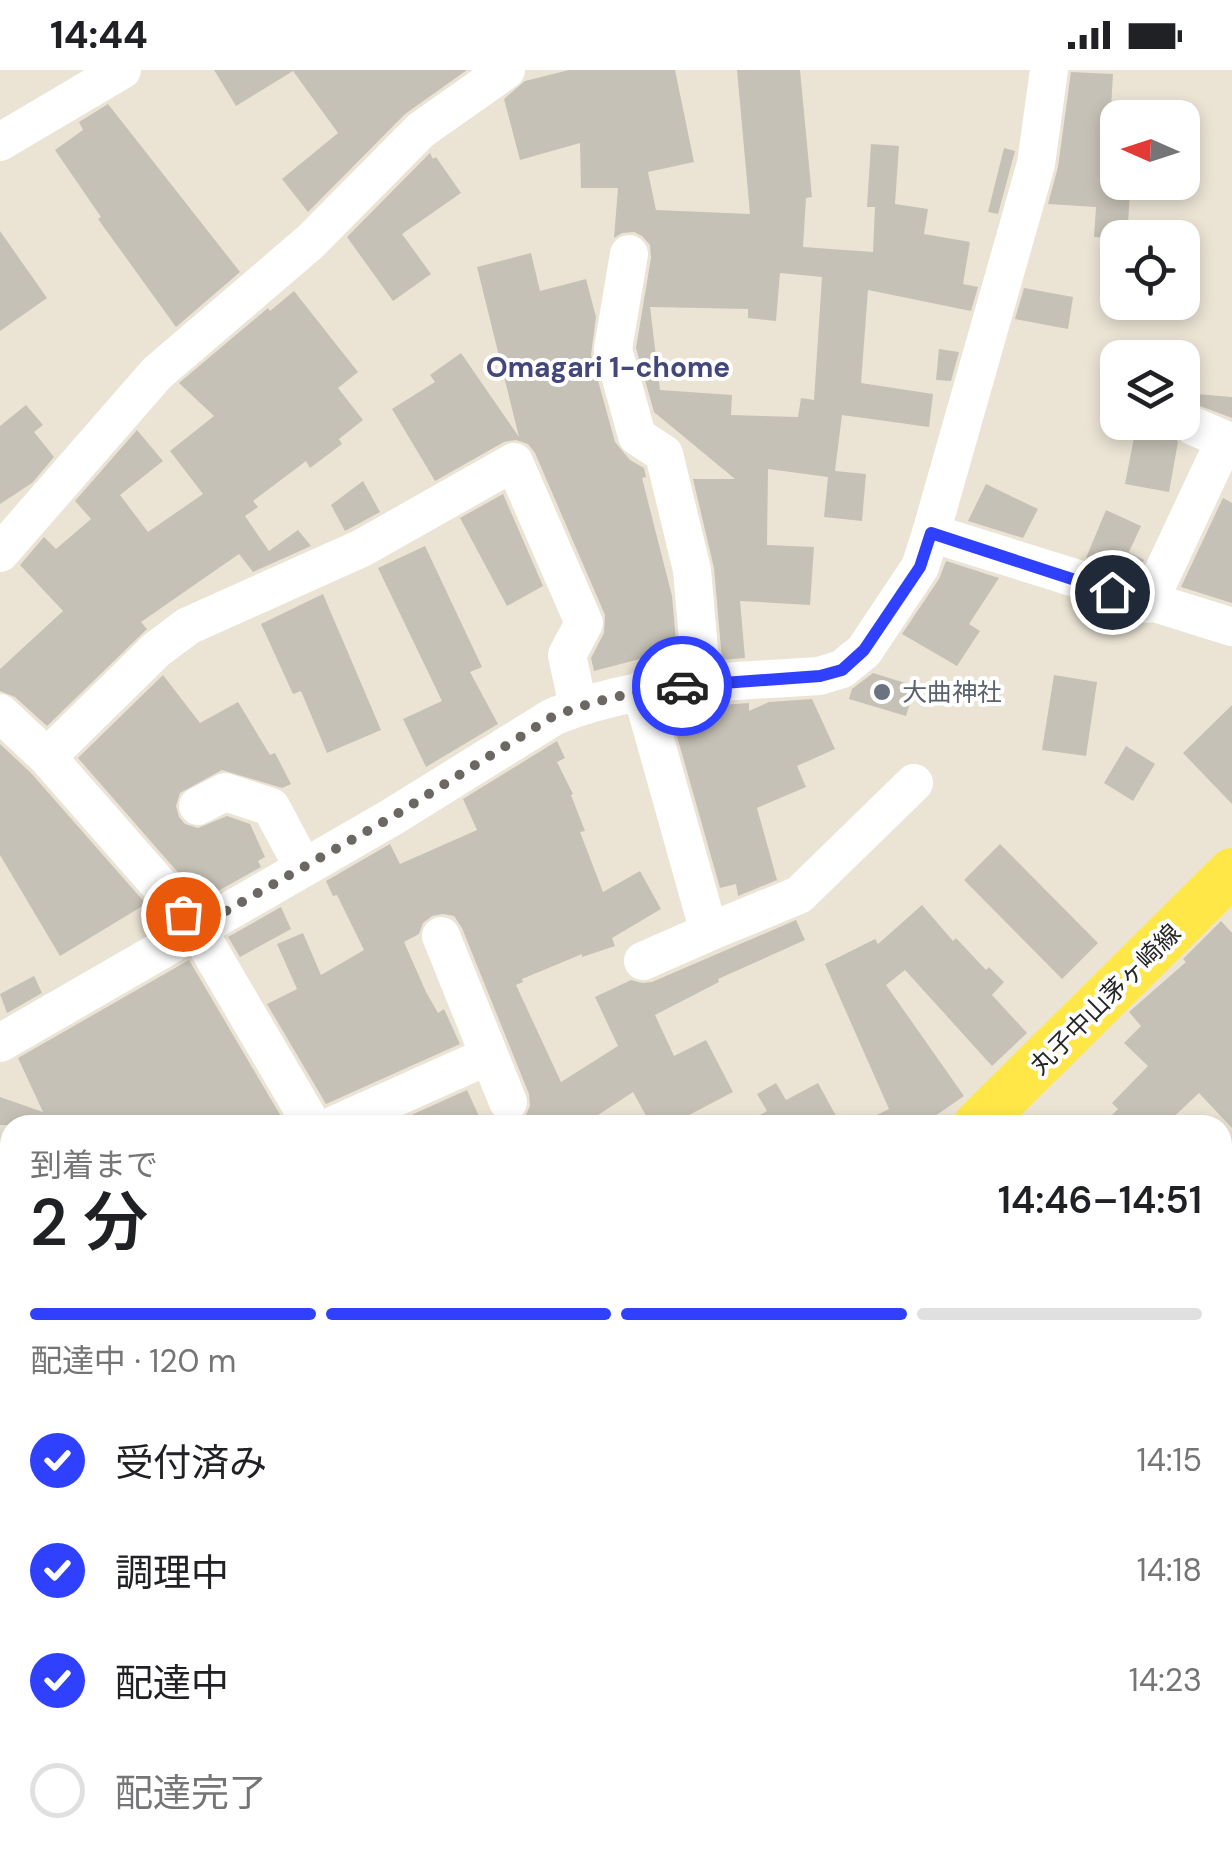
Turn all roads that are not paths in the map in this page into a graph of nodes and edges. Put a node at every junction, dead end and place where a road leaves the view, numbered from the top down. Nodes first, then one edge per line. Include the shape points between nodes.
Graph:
1 (122, 70) edge
2 (506, 70) edge
3 (1049, 70) edge
4 (0, 142) edge
5 (629, 254) dead end
6 (1200, 429) edge
7 (931, 533) junction
8 (0, 553) edge
9 (1148, 604) junction
10 (1232, 628) edge
11 (702, 684) junction
12 (641, 690) junction
13 (578, 706) junction
14 (0, 713) edge
15 (47, 757) junction
16 (198, 806) dead end
17 (905, 808) dead end
18 (303, 867) junction
19 (1232, 872) edge
20 (196, 928) junction
21 (709, 932) junction
22 (441, 936) dead end
23 (643, 961) dead end
24 (0, 1043) edge
25 (488, 1056) junction
26 (508, 1102) dead end
27 (306, 1115) edge
28 (356, 1115) edge
29 (987, 1115) edge

1 - 4 street
2 - 8 street via 420,130 310,242 157,373
3 - 7 street via 1036,164
5 - 11 street via 614,349 637,436 664,454 692,570
6 - 9 street via 1225,440
7 - 9 street
7 - 11 street via 920,567 864,650 842,670
9 - 10 street
11 - 12 street
12 - 13 street
12 - 21 street
13 - 15 street via 567,656 584,623 514,462 362,548 188,626
13 - 18 street
14 - 15 street
15 - 20 street
16 - 18 street via 225,792 271,807
17 - 21 street via 805,911
18 - 20 street
19 - 29 main road, 丸子中山茅ヶ崎線
20 - 24 street
20 - 27 street
21 - 23 street
22 - 25 street
25 - 26 street
25 - 28 street

